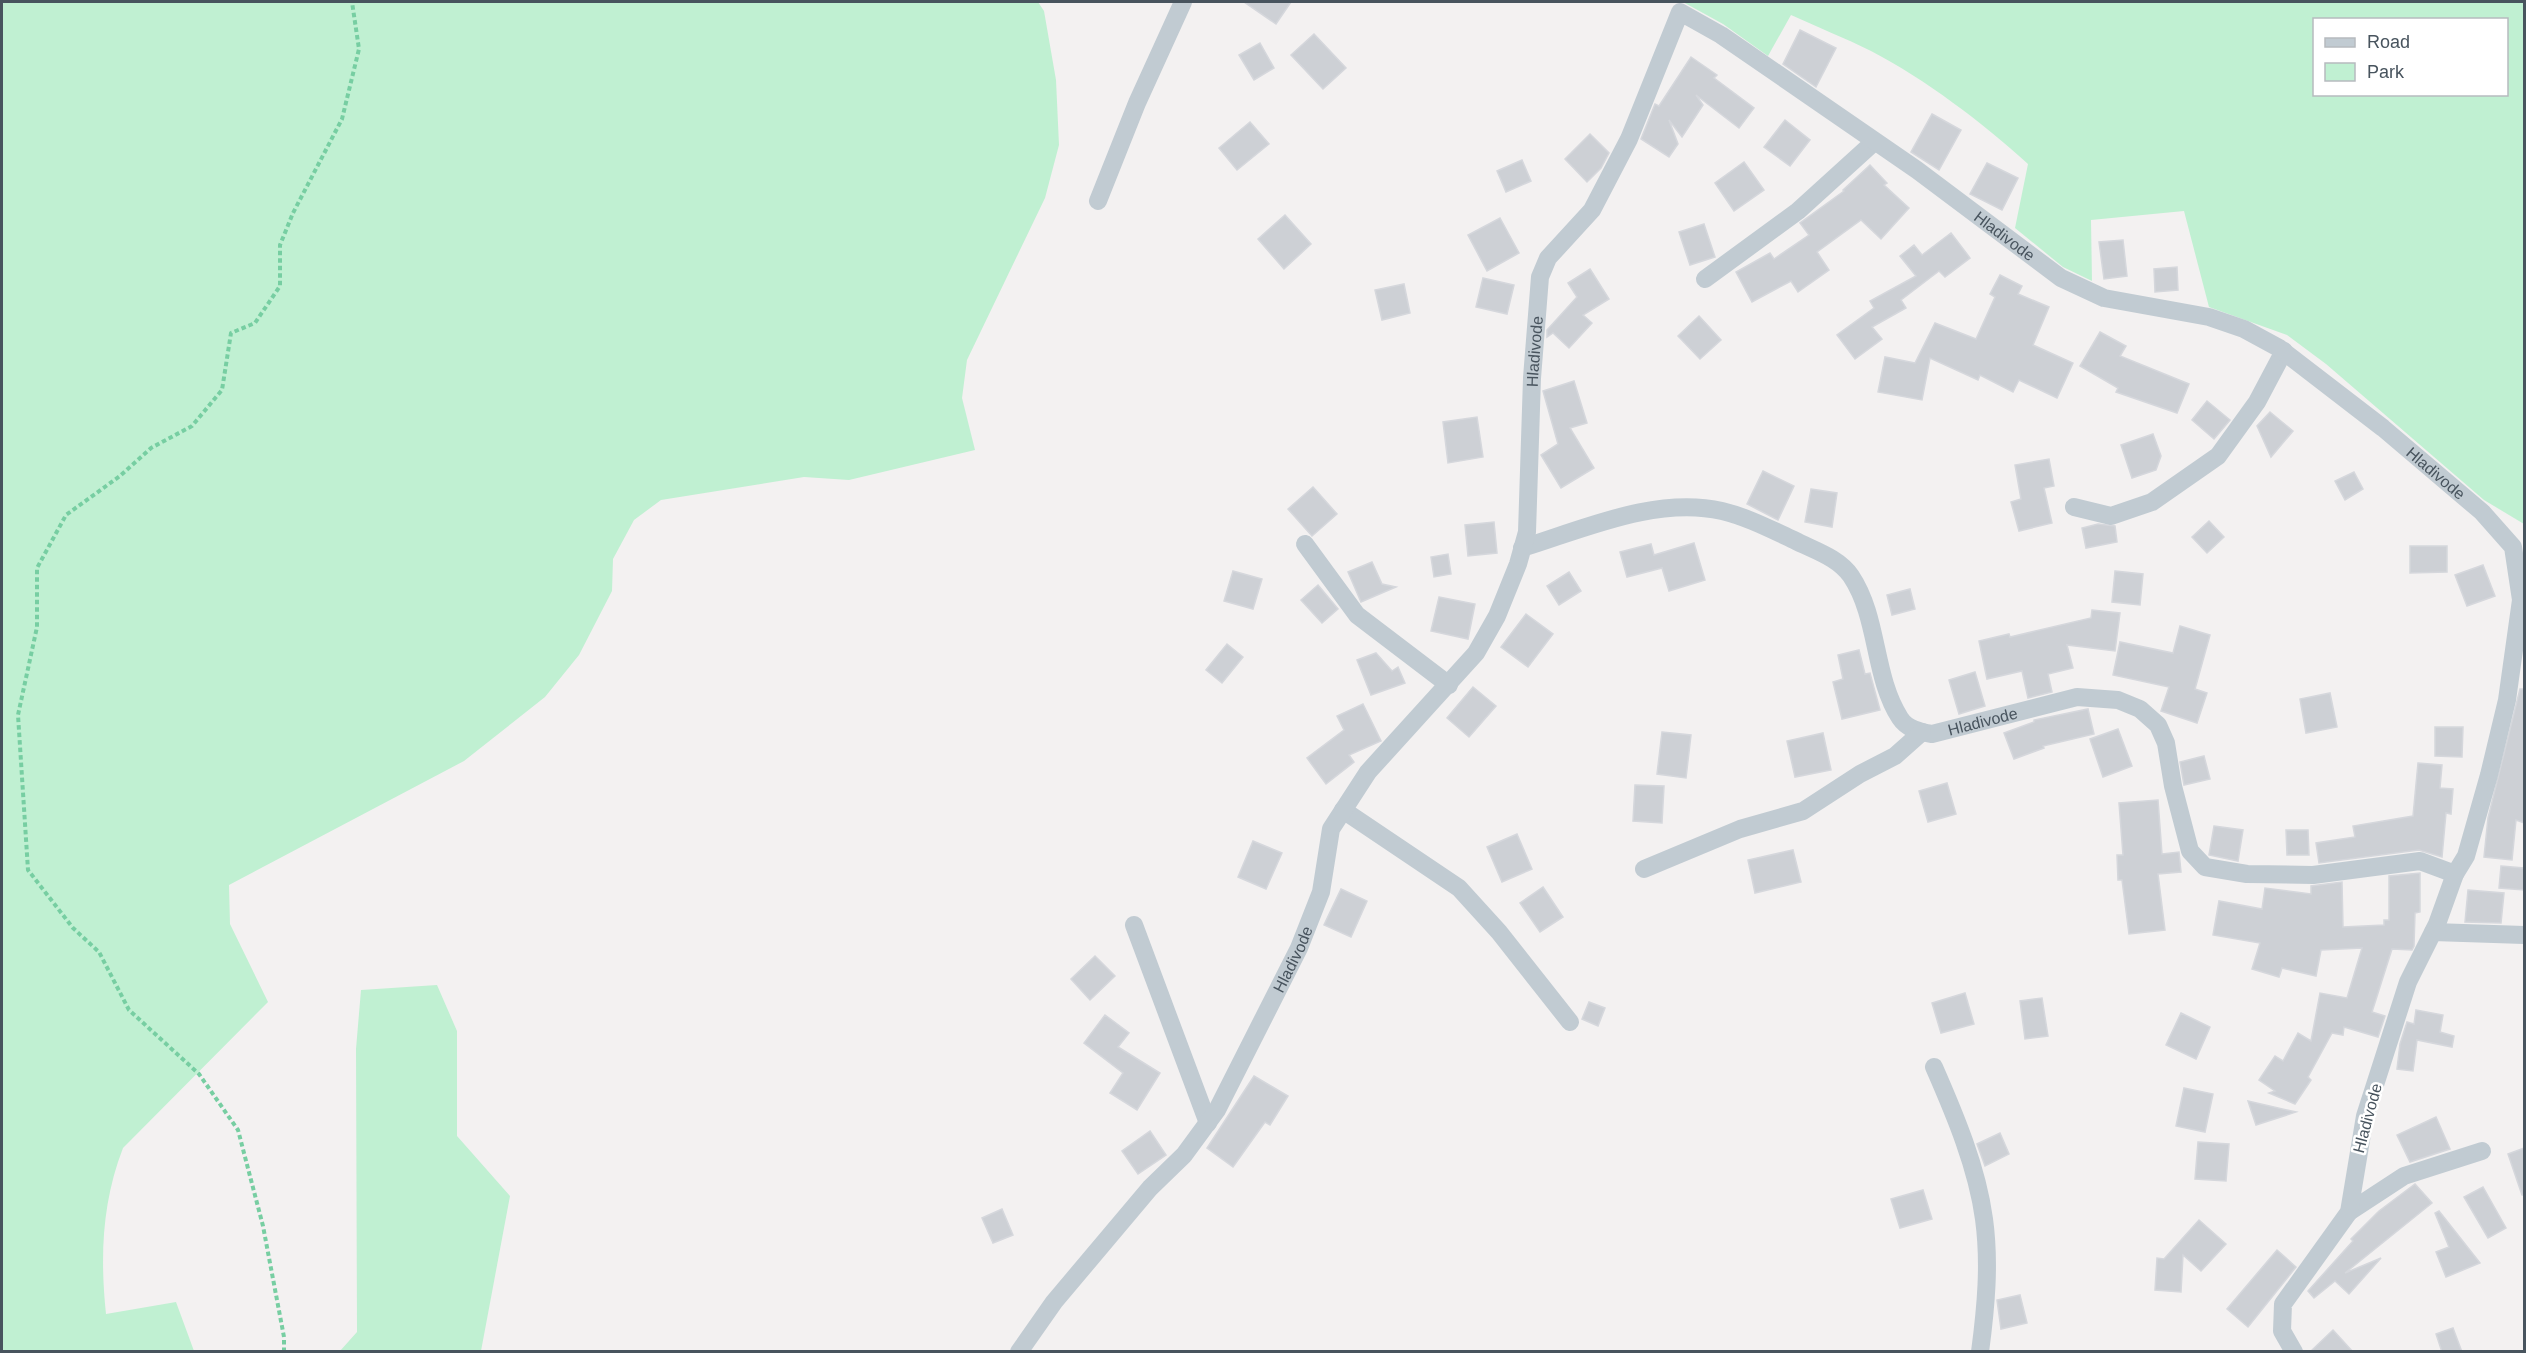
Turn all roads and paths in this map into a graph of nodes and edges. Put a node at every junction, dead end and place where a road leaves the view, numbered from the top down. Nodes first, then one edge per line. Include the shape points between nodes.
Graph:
1 (352, 2) edge
2 (1184, 2) edge
3 (1674, 7) edge
4 (1874, 141) junction
5 (1098, 201) dead end
6 (1705, 279) dead end
7 (2284, 351) junction
8 (2074, 507) dead end
9 (1305, 544) dead end
10 (2519, 547) edge
11 (1522, 548) junction
12 (1449, 685) junction
13 (1922, 732) junction
14 (1343, 810) junction
15 (1644, 869) dead end
16 (2455, 874) junction
17 (1134, 925) dead end
18 (2433, 932) junction
19 (2524, 935) edge
20 (1570, 1022) dead end
21 (1935, 1067) dead end
22 (1208, 1123) junction
23 (2482, 1151) dead end
24 (2349, 1212) junction
25 (284, 1352) edge
26 (1019, 1352) edge
27 (1980, 1352) edge
28 (2294, 1352) edge

1 - 25 path via 359,49 342,119 292,213 280,245 280,286 255,323 231,333 222,390 192,426 151,448 66,515 37,568 37,627 18,715 28,870 73,928 99,952 129,1010 198,1074 238,1131 263,1226
2 - 5 street via 1137,103
3 - 4 street, Hladivode
3 - 11 street, Hladivode via 1629,139 1592,210 1548,258 1540,277 1527,532
4 - 6 street via 1798,211
4 - 7 street, Hladivode via 2061,278 2104,298 2209,317
7 - 8 street via 2257,402 2218,456 2152,502 2111,516
7 - 10 street, Hladivode via 2374,421
9 - 12 street via 1357,615
10 - 16 street, Hladivode via 2521,600 2507,700 2469,846
11 - 12 street, Hladivode via 1497,616 1476,652
11 - 13 street via 1653,509 1689,507 1721,511 1767,526 1836,561 1850,575 1868,616 1885,682 1901,720
12 - 14 street, Hladivode via 1368,772
13 - 15 street via 1895,756 1803,812 1740,829
13 - 16 street, Hladivode via 1932,734 2077,697 2118,700 2140,709 2158,725 2166,743 2190,851 2205,867 2247,874 2313,875 2420,861
14 - 20 street via 1459,888 1500,932
14 - 22 street, Hladivode via 1331,829 1321,892 1299,948
16 - 18 street, Hladivode
17 - 22 street
18 - 19 street
18 - 24 street, Hladivode via 2408,982 2365,1116
21 - 27 street via 1958,1121 1984,1218 1987,1280
22 - 26 street, Hladivode via 1054,1302
23 - 24 street via 2404,1176
24 - 28 street, Hladivode via 2283,1304 2282,1331

